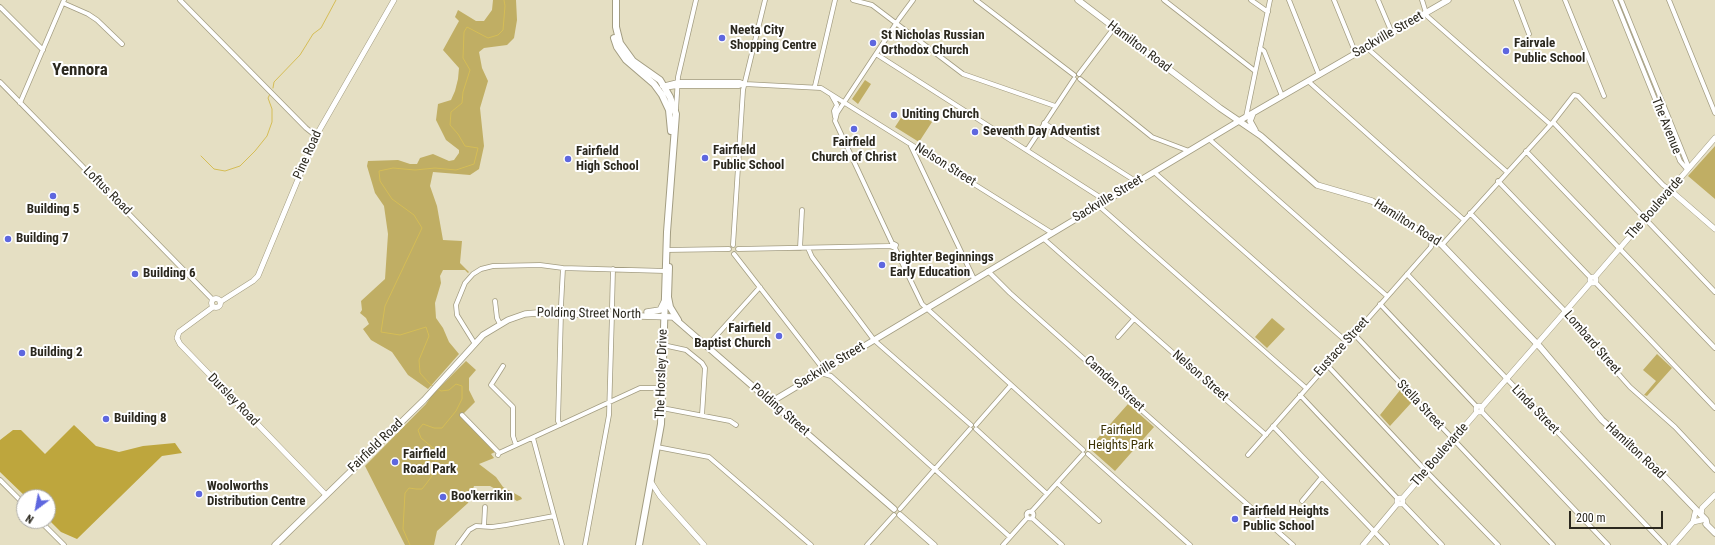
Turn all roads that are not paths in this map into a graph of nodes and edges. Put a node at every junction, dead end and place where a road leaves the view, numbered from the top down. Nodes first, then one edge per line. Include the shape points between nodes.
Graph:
1 (180, 0) edge
2 (394, 0) edge
3 (612, 0) edge
4 (616, 0) edge
5 (696, 0) edge
6 (766, 0) edge
7 (835, 0) edge
8 (853, 0) edge
9 (913, 0) edge
10 (976, 0) edge
11 (1078, 0) edge
12 (1164, 0) edge
13 (1251, 0) edge
14 (1270, 0) edge
15 (1289, 0) edge
16 (1334, 0) edge
17 (1378, 0) edge
18 (1422, 0) edge
19 (1448, 0) edge
20 (1516, 0) edge
21 (1565, 0) edge
22 (1615, 0) edge
23 (1621, 0) edge
24 (1669, 0) edge
25 (63, 2) edge
26 (0, 7) edge
27 (1268, 12) junction
28 (1426, 13) junction
29 (896, 24) junction
30 (1114, 28) junction
31 (1392, 33) junction
32 (1529, 34) dead end
33 (122, 44) dead end
34 (1366, 47) junction
35 (1260, 48) junction
36 (43, 50) junction
37 (876, 54) junction
38 (1356, 54) junction
39 (1256, 71) junction
40 (1319, 75) junction
41 (1076, 76) junction
42 (1308, 81) junction
43 (0, 82) edge
44 (677, 84) junction
45 (745, 84) junction
46 (815, 86) junction
47 (662, 87) junction
48 (830, 94) junction
49 (1282, 96) junction
50 (1604, 96) dead end
51 (20, 102) junction
52 (845, 102) junction
53 (1055, 106) junction
54 (1253, 113) junction
55 (1715, 113) edge
56 (676, 114) junction
57 (835, 117) junction
58 (1246, 117) junction
59 (1239, 121) junction
60 (1044, 123) junction
61 (1552, 123) junction
62 (316, 136) junction
63 (1261, 136) junction
64 (1715, 138) edge
65 (1209, 139) junction
66 (910, 143) junction
67 (1027, 150) junction
68 (1189, 151) junction
69 (1526, 151) junction
70 (1689, 168) junction
71 (1154, 172) junction
72 (1507, 172) junction
73 (1498, 181) junction
74 (1137, 182) junction
75 (1670, 190) junction
76 (669, 200) junction
77 (1106, 201) junction
78 (1099, 206) junction
79 (802, 210) dead end
80 (1470, 213) junction
81 (1646, 218) junction
82 (1464, 220) junction
83 (1715, 229) edge
84 (1052, 233) junction
85 (1432, 238) junction
86 (1044, 239) junction
87 (1442, 244) junction
88 (733, 245) junction
89 (892, 246) junction
90 (1431, 247) junction
91 (800, 248) junction
92 (808, 248) junction
93 (1620, 248) junction
94 (729, 249) junction
95 (738, 249) junction
96 (666, 250) junction
97 (734, 254) junction
98 (666, 260) junction
99 (563, 268) junction
100 (613, 269) junction
101 (665, 271) junction
102 (988, 271) junction
103 (1407, 274) junction
104 (1593, 279) junction
105 (974, 280) junction
106 (760, 287) junction
107 (1715, 292) edge
108 (1387, 296) junction
109 (213, 300) junction
110 (495, 301) dead end
111 (220, 302) junction
112 (664, 302) junction
113 (1380, 304) junction
114 (562, 306) dead end
115 (213, 307) junction
116 (612, 307) dead end
117 (927, 309) junction
118 (1564, 312) junction
119 (561, 313) junction
120 (612, 314) junction
121 (641, 315) junction
122 (664, 315) junction
123 (1134, 319) junction
124 (678, 320) junction
125 (500, 324) junction
126 (1354, 334) junction
127 (1118, 337) dead end
128 (874, 340) junction
129 (1347, 342) junction
130 (475, 344) junction
131 (1536, 344) junction
132 (663, 345) junction
133 (708, 346) junction
134 (1715, 348) edge
135 (833, 364) junction
136 (1327, 364) junction
137 (503, 366) dead end
138 (824, 370) junction
139 (817, 374) junction
140 (831, 376) junction
141 (1506, 380) junction
142 (1011, 385) junction
143 (662, 388) junction
144 (1306, 388) junction
145 (1300, 395) junction
146 (771, 402) junction
147 (610, 403) junction
148 (662, 408) junction
149 (1715, 408) edge
150 (1479, 409) junction
151 (462, 415) dead end
152 (702, 415) junction
153 (560, 425) junction
154 (736, 425) dead end
155 (1273, 426) junction
156 (970, 427) junction
157 (976, 427) junction
158 (1266, 435) junction
159 (533, 438) junction
160 (1453, 440) junction
161 (516, 445) junction
162 (658, 447) junction
163 (1085, 453) junction
164 (1248, 455) dead end
165 (935, 470) junction
166 (1715, 470) edge
167 (1426, 471) junction
168 (1322, 477) junction
169 (0, 480) edge
170 (651, 482) junction
171 (1057, 483) junction
172 (1047, 494) junction
173 (326, 495) junction
174 (648, 495) junction
175 (16, 496) edge
176 (660, 496) junction
177 (1715, 496) edge
178 (1302, 501) dead end
179 (1400, 501) junction
180 (485, 507) dead end
181 (897, 512) junction
182 (1031, 512) junction
183 (1697, 512) junction
184 (554, 516) junction
185 (1027, 518) junction
186 (1032, 518) junction
187 (1099, 520) dead end
188 (484, 526) junction
189 (48, 529) edge
190 (1374, 532) junction
191 (1715, 533) edge
192 (1010, 537) junction
193 (699, 542) edge
194 (64, 545) edge
195 (275, 545) edge
196 (458, 545) edge
197 (562, 545) edge
198 (585, 545) edge
199 (639, 545) edge
200 (704, 545) edge
201 (810, 545) edge
202 (867, 545) edge
203 (934, 545) edge
204 (1003, 545) edge
205 (1062, 545) edge
206 (1190, 545) edge
207 (1293, 545) edge
208 (1362, 545) edge
209 (1387, 545) edge
210 (1442, 545) edge
211 (1498, 545) edge
212 (1553, 545) edge
213 (1608, 545) edge
214 (1665, 545) edge
215 (1673, 545) edge

1 - 62 street
2 - 62 street, Pine Road
3 - 47 main road, The Horsley Drive via 612,26 617,47 626,60
4 - 47 main road, The Horsley Drive via 617,35 625,51 633,61 656,78
5 - 44 street
6 - 45 street
7 - 46 street
8 - 29 street via 872,5
9 - 29 street
10 - 41 street
11 - 30 main road, Hamilton Road
12 - 39 street
13 - 27 street
14 - 27 street
15 - 40 street
16 - 38 street
17 - 31 street
18 - 28 street
19 - 28 main road, Sackville Street
20 - 32 street
21 - 50 street
22 - 70 street, The Avenue via 1680,161
23 - 70 street, The Avenue
24 - 55 street
25 - 33 street via 97,20
25 - 36 street
26 - 36 street
27 - 35 street
28 - 31 main road, Sackville Street
28 - 61 street
29 - 37 street
29 - 53 street via 964,74
30 - 41 street
30 - 59 main road, Hamilton Road
31 - 34 main road, Sackville Street
34 - 38 main road, Sackville Street
34 - 72 street
35 - 39 street
35 - 49 street via 1264,51
36 - 51 street
37 - 52 street
37 - 67 street
38 - 40 main road, Sackville Street
39 - 58 street
40 - 42 main road, Sackville Street
41 - 53 street
41 - 68 street via 1152,137
42 - 49 main road, Sackville Street
42 - 82 street
43 - 51 street, Loftus Road
44 - 45 street, Nelson Street
44 - 47 street, Nelson Street
44 - 56 street
45 - 46 street, Nelson Street
45 - 88 street
46 - 48 street, Nelson Street
47 - 56 main road, The Horsley Drive
47 - 76 main road, The Horsley Drive via 671,124 667,194
48 - 52 street, Nelson Street
48 - 57 street via 836,102
49 - 54 main road, Sackville Street
51 - 109 street, Loftus Road
52 - 57 street
52 - 66 street, Nelson Street
53 - 60 street
54 - 58 main road, Sackville Street
54 - 63 main road via 1250,121
56 - 76 main road, The Horsley Drive
57 - 89 street
58 - 59 main road, Sackville Street
59 - 63 main road, Hamilton Road
59 - 65 main road, Sackville Street
60 - 67 street
60 - 74 street
61 - 69 street
61 - 75 street via 1576,95
61 - 81 street
62 - 111 street, Pine Road via 258,276
63 - 85 main road, Hamilton Road via 1317,185 1372,201
64 - 70 street, The Boulevarde
65 - 68 main road, Sackville Street
65 - 108 street
66 - 84 street, Nelson Street
66 - 105 street
67 - 77 street
68 - 71 main road, Sackville Street
69 - 72 street
69 - 93 street
70 - 75 street, The Boulevarde
71 - 74 main road, Sackville Street
71 - 129 street
72 - 73 street
73 - 80 street
73 - 104 street
74 - 77 main road, Sackville Street
75 - 81 street, The Boulevarde
75 - 83 street
76 - 96 main road, The Horsley Drive
77 - 78 main road, Sackville Street
78 - 84 main road, Sackville Street
78 - 144 street
79 - 91 street
80 - 82 street
80 - 118 street, Lombard Street
81 - 93 street, The Boulevarde
81 - 107 street
82 - 87 street
84 - 86 main road, Sackville Street
85 - 87 main road, Hamilton Road
85 - 90 street
86 - 102 main road, Sackville Street
86 - 123 street, Nelson Street
87 - 90 street
87 - 131 main road, Hamilton Road
88 - 94 street
88 - 95 street
89 - 92 street
89 - 117 street
90 - 103 street, Eustace Street
91 - 92 street
91 - 95 street
92 - 128 street
93 - 104 street, The Boulevarde
93 - 134 street
94 - 96 street
94 - 97 street
95 - 97 street
96 - 98 main road, The Horsley Drive
97 - 106 street
98 - 101 main road, The Horsley Drive
98 - 124 main road via 668,298
99 - 100 street
99 - 114 street
99 - 130 street via 493,266 472,274 461,290 456,301 456,309
100 - 101 street
100 - 116 street
101 - 112 main road, The Horsley Drive
102 - 105 main road, Sackville Street
102 - 207 street, Camden Street
103 - 108 street, Eustace Street
103 - 141 street, Linda Street
104 - 118 street, The Boulevarde
104 - 149 street
105 - 117 main road, Sackville Street
106 - 133 street
106 - 138 street
108 - 113 street, Eustace Street
109 - 111 street via 217,299
109 - 115 street
110 - 125 street
111 - 115 street via 218,307
112 - 121 main road via 660,310
112 - 122 main road, The Horsley Drive
113 - 126 street, Eustace Street
113 - 150 street
115 - 173 street, Dursley Road via 179,332 177,338 180,344
117 - 128 main road, Sackville Street
117 - 142 street
118 - 131 street, The Boulevarde
118 - 166 street, Lombard Street via 1630,387 1675,426
119 - 120 main road, Polding Street North
119 - 125 main road, Polding Street North via 525,314
119 - 153 street via 558,421
120 - 121 main road, Polding Street North
120 - 147 street
121 - 122 main road, Polding Street North
122 - 124 main road, Polding Street via 673,316
122 - 132 main road, The Horsley Drive
123 - 127 street
123 - 158 street, Nelson Street
124 - 133 main road, Polding Street
125 - 130 main road, Polding Street North
126 - 129 street, Eustace Street
126 - 160 street, Stella Street
128 - 135 main road, Sackville Street
128 - 156 street
129 - 136 street, Eustace Street
130 - 173 main road, Fairfield Road
131 - 141 street, The Boulevarde
131 - 183 main road, Hamilton Road via 1602,420 1648,460
132 - 143 main road, The Horsley Drive
132 - 152 street via 686,350 705,368
133 - 146 main road, Polding Street
135 - 138 main road, Sackville Street
135 - 140 street via 829,370
136 - 144 street, Eustace Street
136 - 167 street
137 - 161 street via 491,385 513,407 513,436
138 - 139 main road, Sackville Street
139 - 140 street
139 - 146 main road, Sackville Street
140 - 165 street
141 - 150 street, The Boulevarde
141 - 214 street, Linda Street
142 - 157 street
142 - 163 street
143 - 147 street via 640,388
143 - 148 main road, The Horsley Drive
144 - 145 street, Eustace Street
145 - 155 street, Eustace Street
145 - 179 street
146 - 181 main road, Polding Street
147 - 153 street
147 - 198 street
148 - 152 street
148 - 162 main road, The Horsley Drive
150 - 160 street, The Boulevarde
150 - 213 street
151 - 161 street via 499,454
152 - 154 street via 730,420
153 - 159 street
155 - 158 street, Eustace Street
155 - 168 street
156 - 157 street
156 - 157 street via 974,431
156 - 165 street
157 - 172 street
158 - 164 street, Eustace Street
159 - 161 street
159 - 184 street
160 - 167 street, The Boulevarde
160 - 212 street, Stella Street
162 - 170 main road, The Horsley Drive
162 - 201 street via 709,457
163 - 171 street
163 - 206 street
165 - 181 street
165 - 192 street
167 - 179 street, The Boulevarde
167 - 211 street
168 - 178 street
168 - 190 street
169 - 175 street
170 - 174 main road, The Horsley Drive
170 - 176 street
171 - 172 street
171 - 187 street
172 - 182 street
173 - 195 main road, Fairfield Road
174 - 176 street via 653,492
174 - 199 main road, The Horsley Drive
176 - 193 street
177 - 183 street
179 - 190 street, The Boulevarde
179 - 210 street
180 - 188 street
181 - 202 street
181 - 203 main road, Polding Street
182 - 185 street via 1027,513
182 - 186 street
183 - 191 main road, Hamilton Road
183 - 215 street via 1693,522
184 - 188 street via 506,525
184 - 197 street
185 - 186 street
185 - 192 street
186 - 205 street
188 - 196 street via 476,526 469,530
189 - 194 street
190 - 208 street, The Boulevarde
190 - 209 street
192 - 204 street
193 - 200 street

